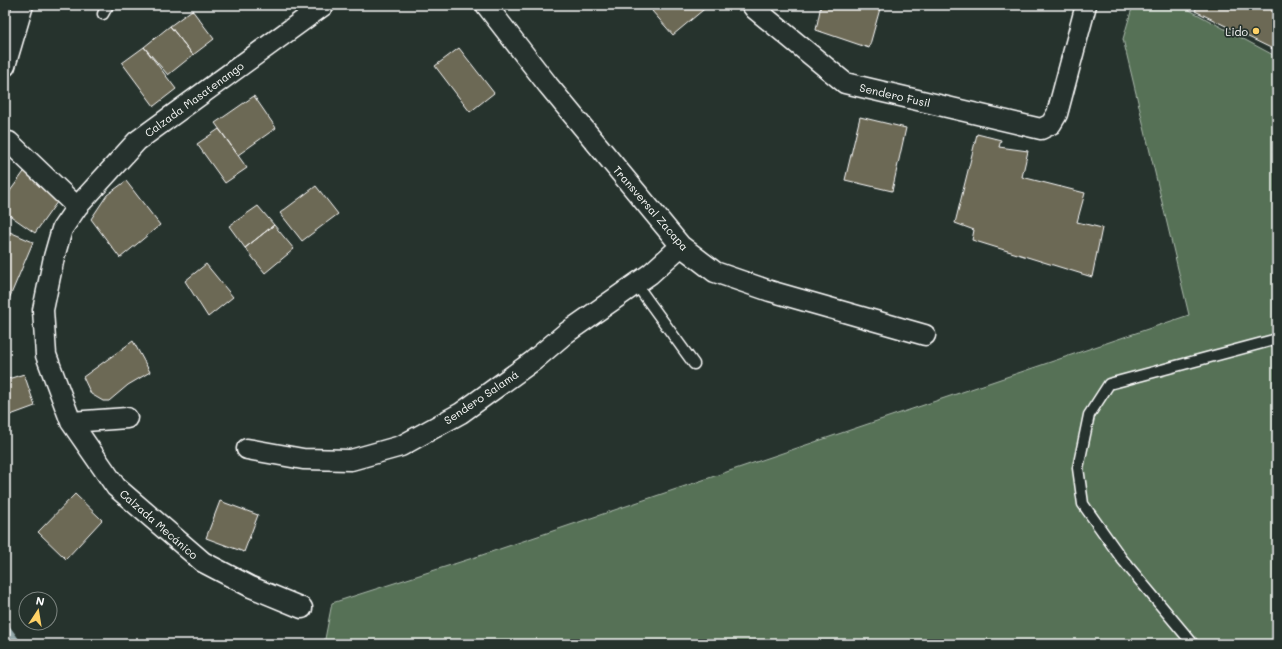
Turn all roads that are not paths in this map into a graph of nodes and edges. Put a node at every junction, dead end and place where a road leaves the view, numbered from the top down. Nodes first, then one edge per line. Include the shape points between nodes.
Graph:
1 (23, 5) edge
2 (324, 5) edge
3 (486, 5) edge
4 (752, 5) edge
5 (1086, 5) edge
6 (5, 66) edge
7 (9, 142) dead end
8 (77, 207) junction
9 (681, 246) junction
10 (636, 284) junction
11 (925, 335) dead end
12 (1277, 339) edge
13 (694, 364) dead end
14 (127, 418) dead end
15 (71, 422) junction
16 (247, 449) dead end
17 (302, 608) dead end
18 (1193, 644) edge

1 - 6 street
2 - 8 street, Calzada Masatenango via 137,141
3 - 9 street, Transversal Zacapa via 548,85
4 - 5 street, Sendero Fusil via 845,82 1041,129 1051,124 1057,114
7 - 8 street
8 - 15 street, Calzada Mecánico via 62,229 43,310 46,355
9 - 10 street, Sendero Salamá
9 - 11 street, Transversal Zacapa via 715,272 770,291
10 - 13 lane
10 - 16 street, Sendero Salamá via 461,413 401,446 351,460 303,459
12 - 18 lane via 1109,384 1089,415 1078,468 1083,504 1122,559
14 - 15 street
15 - 17 street, Calzada Mecánico via 116,487 203,562 251,587

